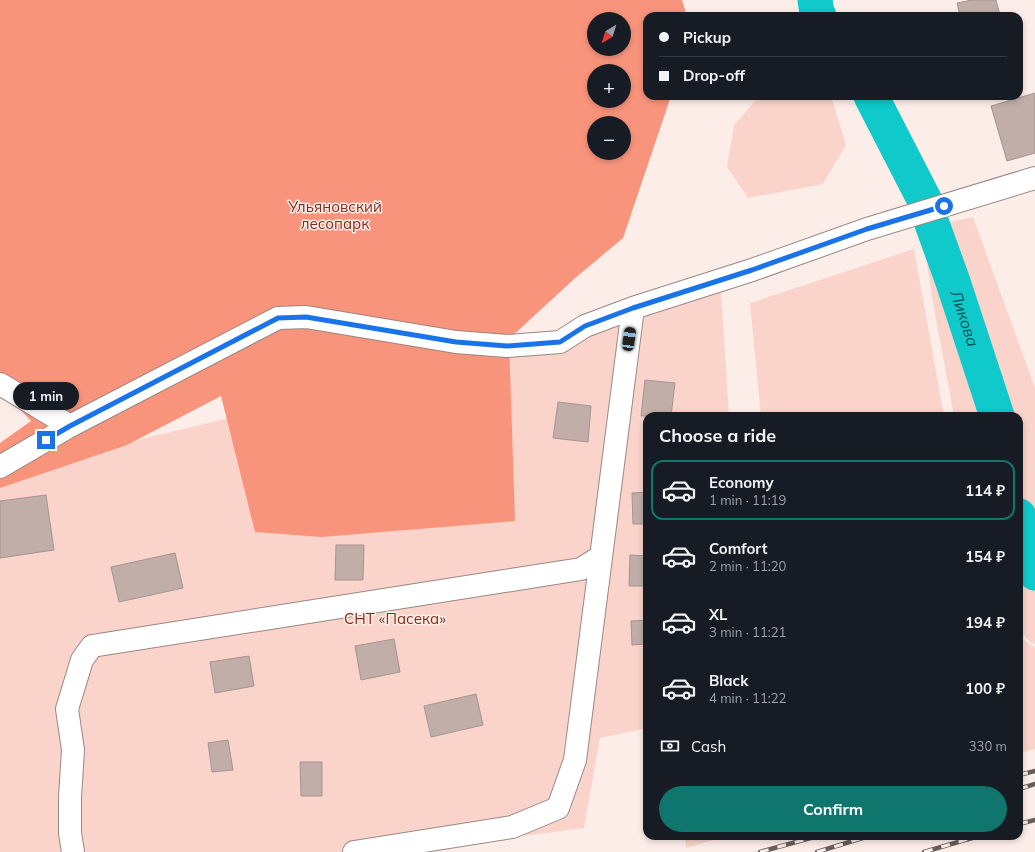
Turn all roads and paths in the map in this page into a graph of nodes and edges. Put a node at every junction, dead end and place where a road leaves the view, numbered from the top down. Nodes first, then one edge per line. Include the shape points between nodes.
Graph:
1 (1035, 178) edge
2 (629, 310) junction
3 (0, 384) edge
4 (70, 426) junction
5 (0, 467) edge
6 (600, 557) junction
7 (73, 852) edge
8 (354, 852) edge

1 - 2 street via 867,229
2 - 4 street via 585,326 560,342 507,346 456,342 306,317 278,318
2 - 6 street
3 - 4 street
4 - 5 street
6 - 7 street via 581,569 92,646 82,660 67,709 73,750 70,833
6 - 8 street via 575,760 558,808 512,827

